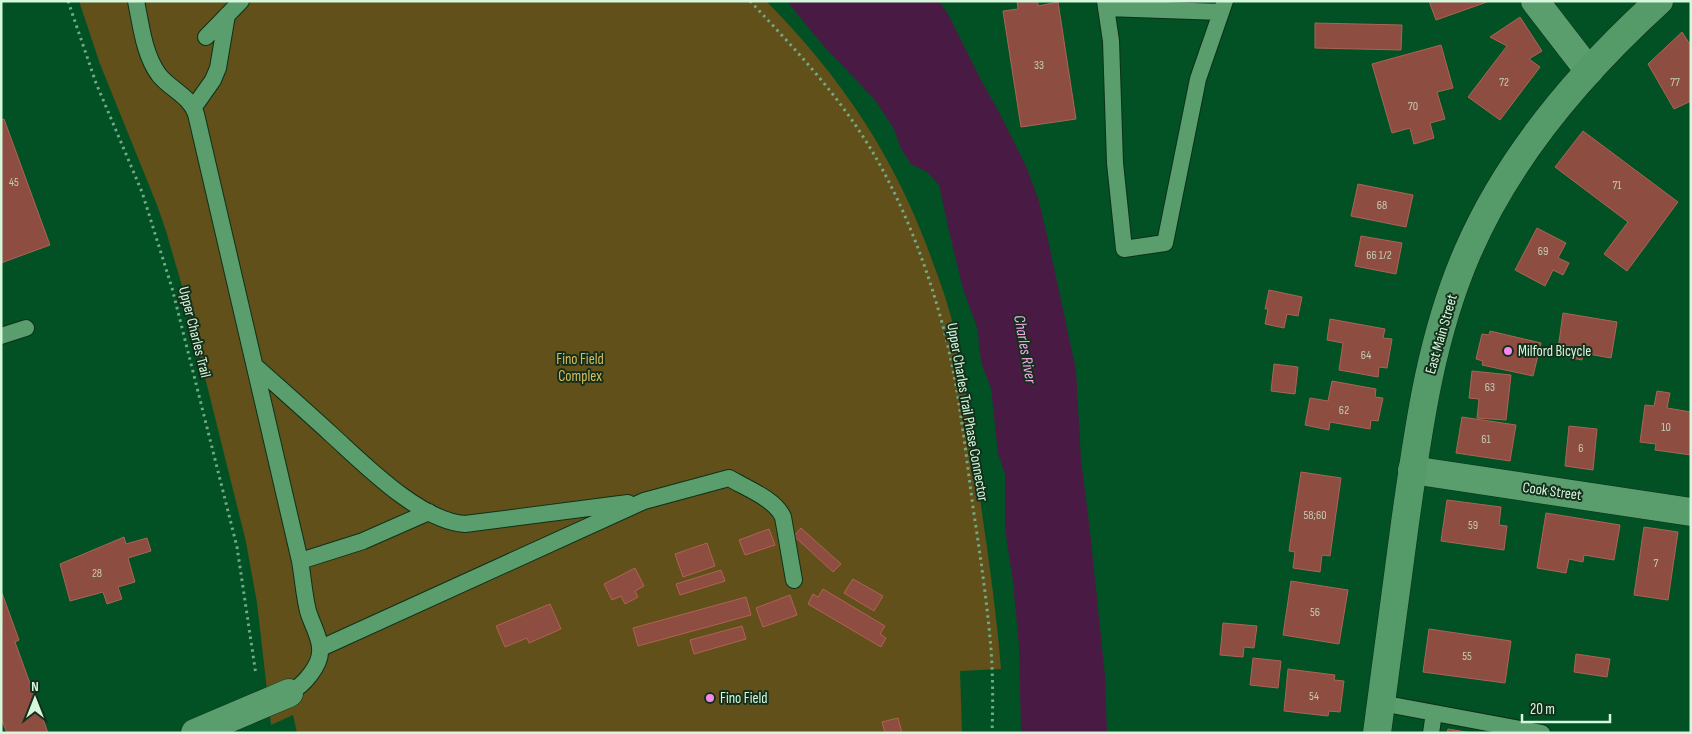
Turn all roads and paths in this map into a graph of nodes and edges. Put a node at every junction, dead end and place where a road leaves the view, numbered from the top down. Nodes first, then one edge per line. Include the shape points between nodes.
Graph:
1 (68, 1) edge
2 (136, 1) edge
3 (241, 1) edge
4 (750, 1) edge
5 (1535, 1) edge
6 (1659, 1) edge
7 (1105, 4) edge
8 (1223, 7) edge
9 (227, 16) junction
10 (206, 37) dead end
11 (1589, 70) junction
12 (194, 107) junction
13 (26, 328) dead end
14 (1, 336) edge
15 (255, 366) junction
16 (1412, 470) junction
17 (644, 501) junction
18 (429, 512) junction
19 (1691, 512) edge
20 (300, 561) junction
21 (794, 580) dead end
22 (321, 648) junction
23 (257, 680) dead end
24 (289, 693) joint
25 (1381, 702) junction
26 (1434, 713) junction
27 (196, 732) edge
28 (992, 733) edge
29 (1377, 733) edge
30 (1431, 733) edge
31 (1542, 733) edge

1 - 23 path, Upper Charles Trail via 94,76 142,192 175,297 235,540
2 - 12 lane via 147,48 156,70
3 - 9 lane
4 - 28 path, Upper Charles Trail Phase Connector via 810,66 869,146 905,217 933,292 956,389 987,608 992,669
5 - 11 street
6 - 11 main road, East Main Street
7 - 8 lane
7 - 8 lane via 1111,41 1115,163 1124,249 1165,243 1198,79
9 - 10 lane
9 - 12 lane via 218,68
11 - 16 main road, East Main Street via 1509,174 1468,251 1433,357
12 - 15 lane
13 - 14 lane
15 - 18 lane via 377,476
15 - 20 lane
16 - 19 street, Cook Street
16 - 25 main road, East Main Street
17 - 18 lane via 465,524 448,521
17 - 21 lane via 729,478 771,502 780,511
17 - 22 lane
18 - 20 lane via 363,541
20 - 22 lane via 309,612
22 - 24 lane via 310,675
24 - 27 street
25 - 26 lane
25 - 29 main road, East Main Street
26 - 30 lane
26 - 31 lane

